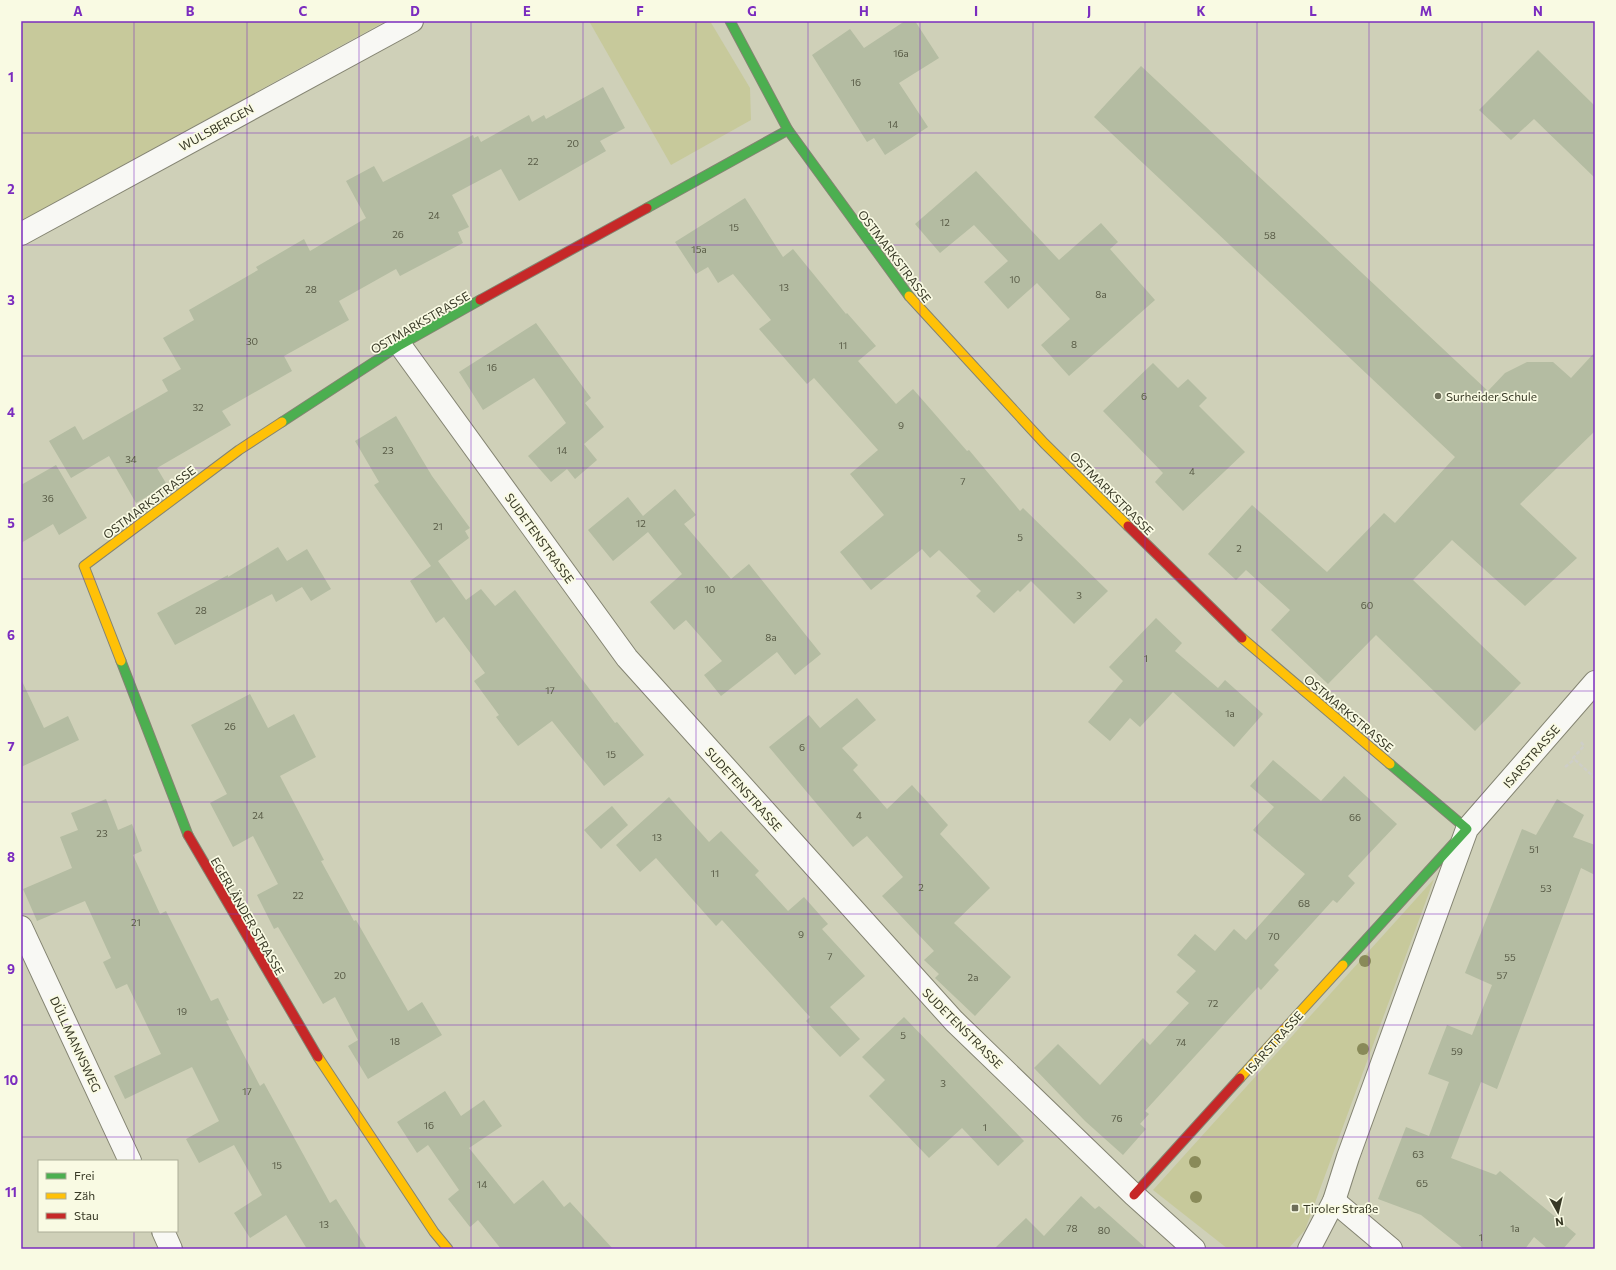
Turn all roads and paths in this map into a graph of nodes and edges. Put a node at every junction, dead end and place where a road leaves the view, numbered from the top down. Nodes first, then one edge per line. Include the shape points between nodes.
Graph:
1 (412, 21) edge
2 (730, 21) edge
3 (788, 130) junction
4 (21, 234) edge
5 (400, 345) junction
6 (84, 566) joint
7 (1595, 682) edge
8 (1580, 741) dead end
9 (1575, 759) junction
10 (1566, 767) dead end
11 (1595, 778) edge
12 (1468, 829) junction
13 (21, 927) edge
14 (130, 1160) edge
15 (1134, 1194) junction
16 (1334, 1201) junction
17 (163, 1232) edge
18 (171, 1249) edge
19 (448, 1249) edge
20 (1194, 1249) edge
21 (1309, 1249) edge
22 (1391, 1249) edge

1 - 4 street, WULSBERGEN
2 - 3 street, OSTMARKSTRASSE
3 - 5 street, OSTMARKSTRASSE
3 - 12 street, OSTMARKSTRASSE via 906,293 1044,443 1248,644
5 - 6 street, OSTMARKSTRASSE via 238,450
5 - 15 street, SUDETENSTRASSE via 627,658 954,1021
6 - 19 street, EGERLÄNDER STRASSE via 190,840 310,1045 434,1232
7 - 12 street, ISARSTRASSE
8 - 9 path via 1584,746 1573,758
9 - 10 path
9 - 11 path
12 - 15 street, ISARSTRASSE
12 - 16 street, ISARSTRASSE
13 - 14 street, DÜLLMANNSWEG
15 - 20 street
16 - 21 street, ISARSTRASSE
16 - 22 street
17 - 18 street

